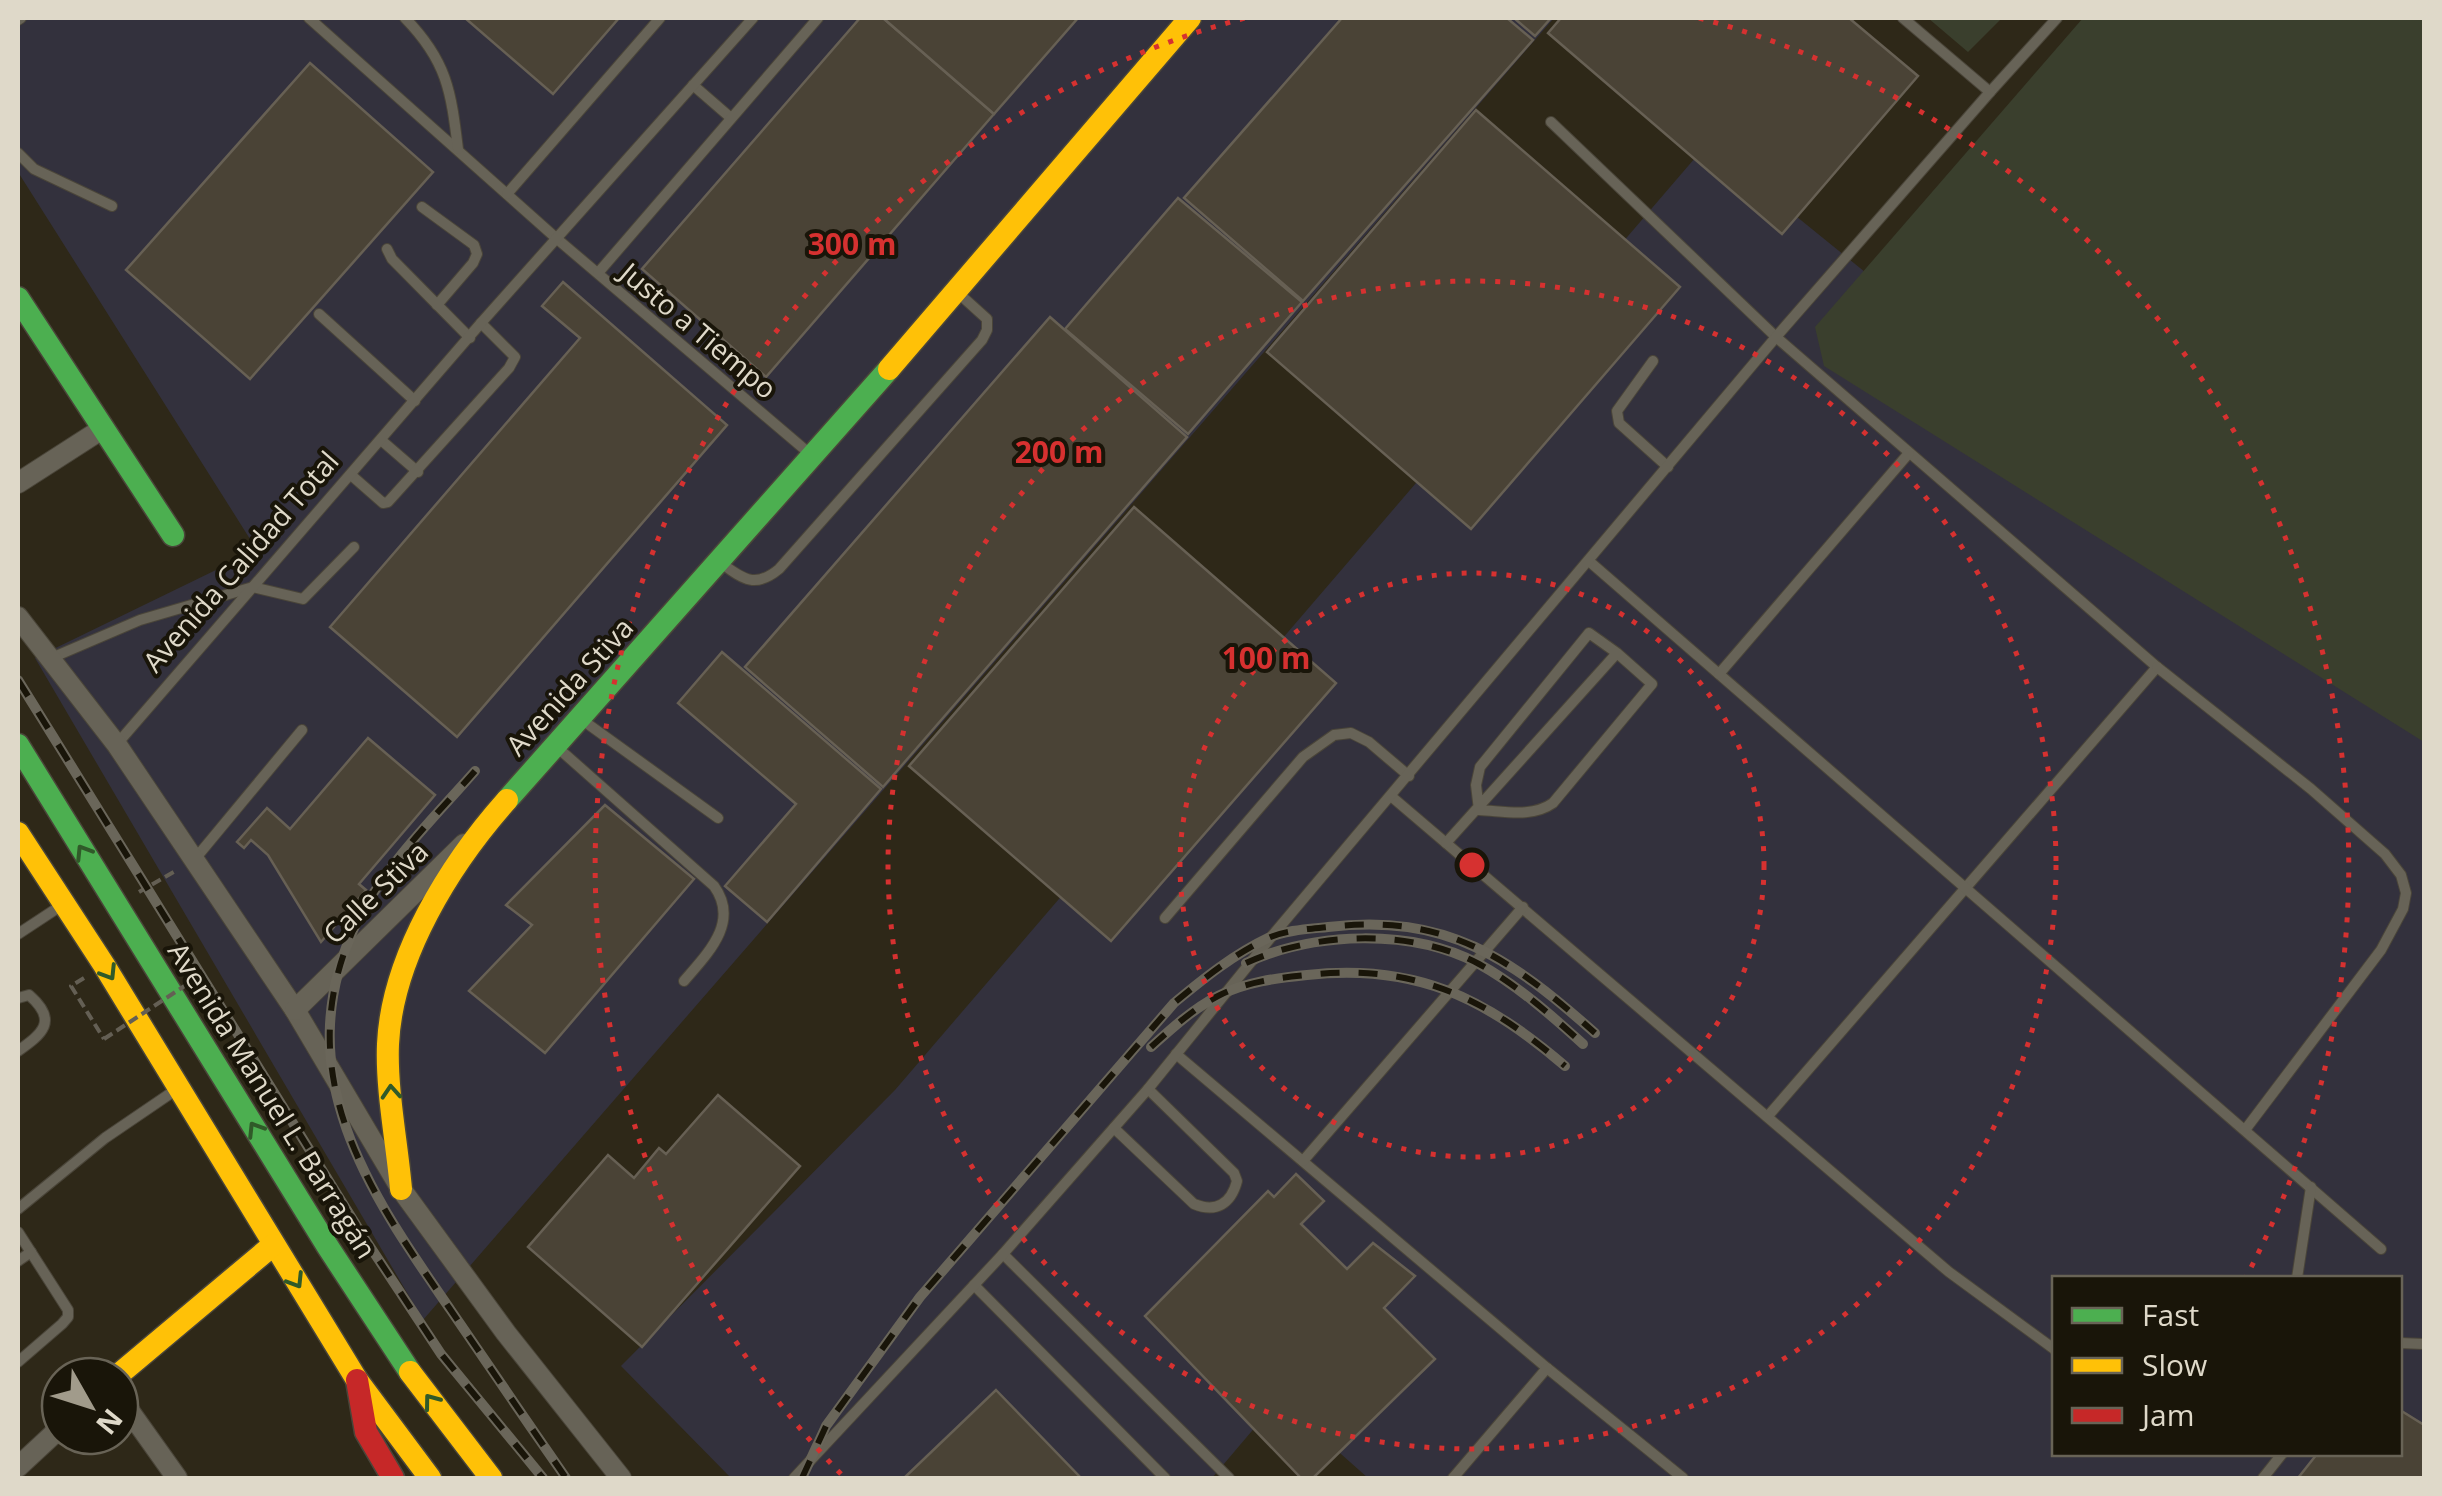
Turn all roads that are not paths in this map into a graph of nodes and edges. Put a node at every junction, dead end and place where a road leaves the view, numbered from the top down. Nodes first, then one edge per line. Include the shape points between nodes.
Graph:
1 (309, 18) edge
2 (405, 18) edge
3 (660, 18) edge
4 (753, 18) edge
5 (818, 18) edge
6 (1190, 18) edge
7 (1903, 18) edge
8 (2057, 18) edge
9 (693, 85) junction
10 (1990, 92) junction
11 (731, 118) junction
12 (1550, 122) dead end
13 (458, 150) junction
14 (18, 154) edge
15 (508, 194) junction
16 (112, 206) dead end
17 (422, 207) dead end
18 (556, 238) junction
19 (387, 250) dead end
20 (598, 274) junction
21 (956, 290) junction
22 (18, 298) edge
23 (436, 304) junction
24 (319, 314) dead end
25 (481, 322) junction
26 (1776, 337) junction
27 (470, 338) junction
28 (1653, 361) dead end
29 (415, 401) junction
30 (102, 429) junction
31 (381, 440) junction
32 (1909, 453) junction
33 (812, 456) junction
34 (1668, 467) junction
35 (418, 472) junction
36 (350, 475) junction
37 (18, 483) edge
38 (173, 535) dead end
39 (354, 546) dead end
40 (719, 562) junction
41 (1590, 562) junction
42 (253, 587) junction
43 (18, 617) edge
44 (1617, 653) junction
45 (48, 660) junction
46 (2157, 668) junction
47 (1719, 674) junction
48 (580, 718) junction
49 (302, 730) dead end
50 (18, 745) edge
51 (117, 745) junction
52 (555, 746) junction
53 (1409, 776) junction
54 (1392, 797) junction
55 (1479, 810) junction
56 (494, 815) junction
57 (718, 818) dead end
58 (18, 833) edge
59 (1446, 843) junction
60 (194, 860) junction
61 (1966, 887) junction
62 (64, 903) junction
63 (1522, 908) junction
64 (1165, 918) dead end
65 (18, 934) edge
66 (684, 981) dead end
67 (18, 998) edge
68 (296, 1010) junction
69 (18, 1051) edge
70 (1176, 1054) junction
71 (178, 1088) junction
72 (1148, 1089) junction
73 (1768, 1116) junction
74 (1114, 1128) junction
75 (2245, 1130) junction
76 (1303, 1162) junction
77 (2311, 1187) junction
78 (401, 1189) junction
79 (18, 1209) edge
80 (18, 1232) edge
81 (273, 1245) junction
82 (2382, 1249) dead end
83 (31, 1252) junction
84 (1003, 1254) junction
85 (18, 1262) edge
86 (2296, 1276) edge
87 (974, 1285) junction
88 (2052, 1348) edge
89 (140, 1357) edge
90 (18, 1362) edge
91 (1547, 1368) junction
92 (357, 1380) junction
93 (140, 1426) edge
94 (40, 1447) edge
95 (2280, 1456) edge
96 (18, 1467) edge
97 (26, 1478) edge
98 (177, 1478) edge
99 (393, 1478) edge
100 (430, 1478) edge
101 (491, 1478) edge
102 (621, 1478) edge
103 (794, 1478) edge
104 (1165, 1478) edge
105 (1229, 1478) edge
106 (1453, 1478) edge
107 (1683, 1478) edge
108 (2263, 1478) edge

1 - 13 lane, Justo a Tiempo
2 - 13 lane via 443,66
3 - 15 lane
4 - 9 lane, Avenida Calidad Total
5 - 11 lane
6 - 21 main road, Avenida Stiva
7 - 10 lane
8 - 10 lane
9 - 11 lane
9 - 18 lane, Avenida Calidad Total
10 - 26 lane
11 - 20 lane
12 - 26 lane
13 - 15 lane, Justo a Tiempo
14 - 16 lane via 34,169
15 - 18 lane, Justo a Tiempo
17 - 23 lane via 477,254
18 - 20 lane, Justo a Tiempo
18 - 25 lane, Avenida Calidad Total
19 - 23 lane
20 - 33 lane, Justo a Tiempo
21 - 33 main road, Avenida Stiva
21 - 40 lane via 986,320 982,340 779,569 750,582
22 - 30 main road
23 - 27 lane
24 - 29 lane
25 - 27 lane, Avenida Calidad Total
25 - 35 lane via 514,358
26 - 32 lane
26 - 34 lane
27 - 29 lane, Avenida Calidad Total
28 - 34 lane via 1616,411 1618,423
29 - 31 lane, Avenida Calidad Total
30 - 37 street
30 - 38 main road
31 - 35 lane
31 - 36 lane, Avenida Calidad Total
32 - 46 lane
32 - 47 lane
33 - 40 main road, Avenida Stiva
34 - 41 lane
35 - 36 lane via 382,503
36 - 42 lane, Avenida Calidad Total
39 - 42 lane via 303,600
40 - 48 main road, Avenida Stiva
41 - 47 lane
41 - 53 lane
42 - 45 lane via 140,620
42 - 51 lane, Avenida Calidad Total
43 - 45 street
44 - 55 lane
44 - 55 lane via 1589,633 1480,766
44 - 55 lane via 1652,684 1553,803 1531,813
45 - 51 street
46 - 61 lane
46 - 75 lane via 2386,854 2406,893 2381,950
47 - 61 lane
48 - 52 main road, Avenida Stiva
48 - 57 lane
49 - 60 lane
101 -> 50 main road, Avenida Manuel L. Barragán via 424,1393 328,1247
51 - 60 street
52 - 56 main road, Avenida Stiva
52 - 66 lane via 722,898 720,932
53 - 54 lane
53 - 64 lane via 1351,733 1324,740 1278,782
54 - 59 lane
54 - 70 lane
55 - 59 lane
56 - 68 street, Calle Stiva
78 -> 56 main road, Avenida Stiva via 388,1046 395,991 433,904
58 - 62 main road
59 - 63 lane
60 - 68 street
61 - 73 lane
61 - 75 lane
62 - 65 lane
62 -> 71 main road
63 - 73 lane
63 - 76 lane
67 - 69 lane via 30,995 46,1018 41,1035
68 - 78 street
70 - 72 lane
70 - 76 lane
71 - 79 lane
71 - 81 main road
72 - 74 lane
72 - 74 lane via 1234,1173 1229,1199 1218,1208 1194,1204
73 - 88 lane via 1950,1272
74 - 84 lane
75 - 77 lane
76 - 91 lane
77 - 82 lane
77 - 86 lane
78 - 102 street
80 - 83 lane
81 - 89 main road
81 -> 92 main road
83 - 85 lane
83 - 90 lane via 68,1317
84 - 87 lane
84 - 105 lane
87 - 103 lane
87 - 104 lane
91 - 106 lane
91 - 107 lane
92 - 99 main road via 360,1421
92 - 100 main road
93 - 98 street
94 - 96 street
95 - 108 lane
96 - 97 street

